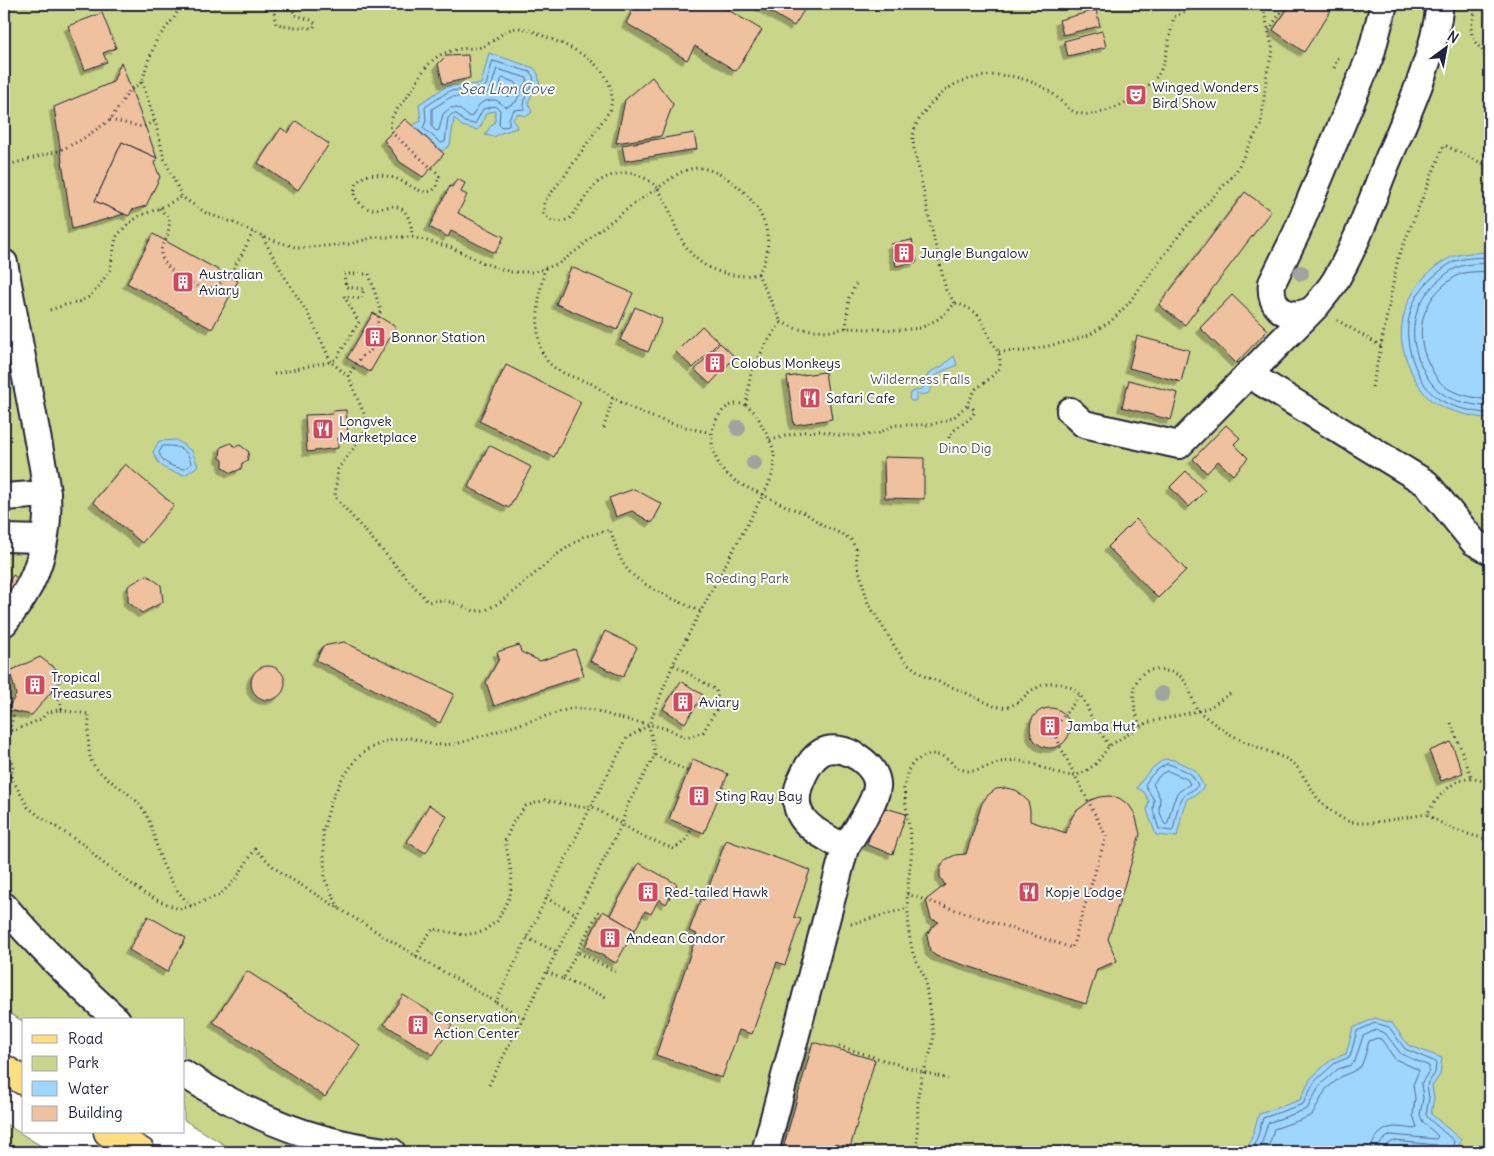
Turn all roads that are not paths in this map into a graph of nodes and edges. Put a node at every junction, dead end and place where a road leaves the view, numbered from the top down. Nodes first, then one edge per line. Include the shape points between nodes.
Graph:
1 (1384, 4) edge
2 (1440, 4) edge
3 (4, 263) edge
4 (1310, 311) junction
5 (1248, 374) junction
6 (1070, 411) dead end
7 (47, 494) junction
8 (4, 496) edge
9 (4, 538) edge
10 (44, 539) junction
11 (1490, 551) edge
12 (4, 623) edge
13 (845, 848) dead end
14 (4, 906) edge
15 (114, 1018) edge
16 (4, 1069) edge
17 (185, 1075) edge
18 (22, 1080) edge
19 (111, 1134) edge
20 (141, 1152) edge
21 (392, 1152) edge
22 (765, 1152) edge

1 - 4 lane via 1371,54 1296,234 1272,283 1273,300 1278,308 1293,314
2 - 4 lane via 1425,66 1352,248 1334,283
3 - 7 lane
4 - 5 lane
5 - 6 lane via 1179,445 1084,424
5 - 11 lane via 1426,483 1474,542
7 - 8 lane
7 - 10 lane
9 - 10 lane
10 - 12 lane via 29,586
13 - 22 lane
14 - 15 lane
16 - 18 main road
17 - 21 lane via 214,1093 280,1124 322,1138
19 - 20 main road

